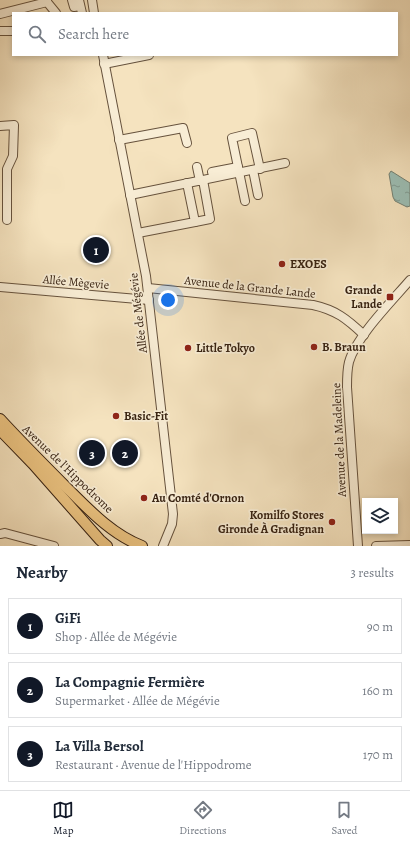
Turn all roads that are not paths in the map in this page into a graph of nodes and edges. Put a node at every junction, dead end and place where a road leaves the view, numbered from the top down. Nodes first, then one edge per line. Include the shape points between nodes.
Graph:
1 (72, 0) edge
2 (92, 0) edge
3 (47, 1) edge
4 (80, 6) edge
5 (55, 12) edge
6 (94, 12) edge
7 (0, 14) edge
8 (0, 31) edge
9 (12, 31) edge
10 (103, 56) edge
11 (145, 56) edge
12 (104, 64) junction
13 (0, 126) edge
14 (119, 140) junction
15 (186, 143) dead end
16 (285, 163) dead end
17 (197, 167) dead end
18 (256, 169) junction
19 (238, 170) junction
20 (212, 172) dead end
21 (201, 180) junction
22 (187, 184) junction
23 (130, 195) junction
24 (258, 195) dead end
25 (245, 201) dead end
26 (7, 220) dead end
27 (195, 222) junction
28 (138, 233) junction
29 (410, 280) edge
30 (0, 287) edge
31 (148, 288) junction
32 (149, 300) junction
33 (364, 335) junction
34 (0, 419) edge
35 (0, 430) edge
36 (0, 534) edge
37 (406, 545) edge
38 (54, 546) edge
39 (107, 546) edge
40 (142, 546) edge
41 (163, 546) edge
42 (358, 546) edge
43 (376, 546) edge

1 - 4 street via 74,7
2 - 6 street
3 - 5 street
3 - 7 street
8 - 9 street
10 - 12 street, Allée de Mégévie
11 - 12 street
12 - 14 street, Allée de Mégévie
13 - 26 street via 14,125 14,156 7,169
14 - 15 street via 184,128
14 - 23 street, Allée de Mégévie
16 - 18 street
17 - 21 street
18 - 19 street
18 - 19 street via 252,133 232,138
18 - 24 street
19 - 20 street
19 - 21 street
19 - 25 street
21 - 22 street
21 - 27 street via 210,219
22 - 23 street
22 - 27 street
23 - 28 street, Allée de Mégévie
27 - 28 street
28 - 31 street, Allée de Mégévie
29 - 33 street, Avenue de la Madeleine
30 - 32 street, Allée Mègevie
31 - 32 street, Allée de Mégévie
31 - 33 street, Avenue de la Grande Lande via 313,305 339,314
32 - 41 street, Allée de Mégévie via 173,514 172,524
33 - 42 street, Avenue de la Madeleine via 352,354 347,377
34 - 40 main road, Avenue de l'Hippodrome via 84,505 112,530
35 - 39 main road, Avenue de l'Hippodrome
36 - 38 street via 5,532
37 - 43 street

